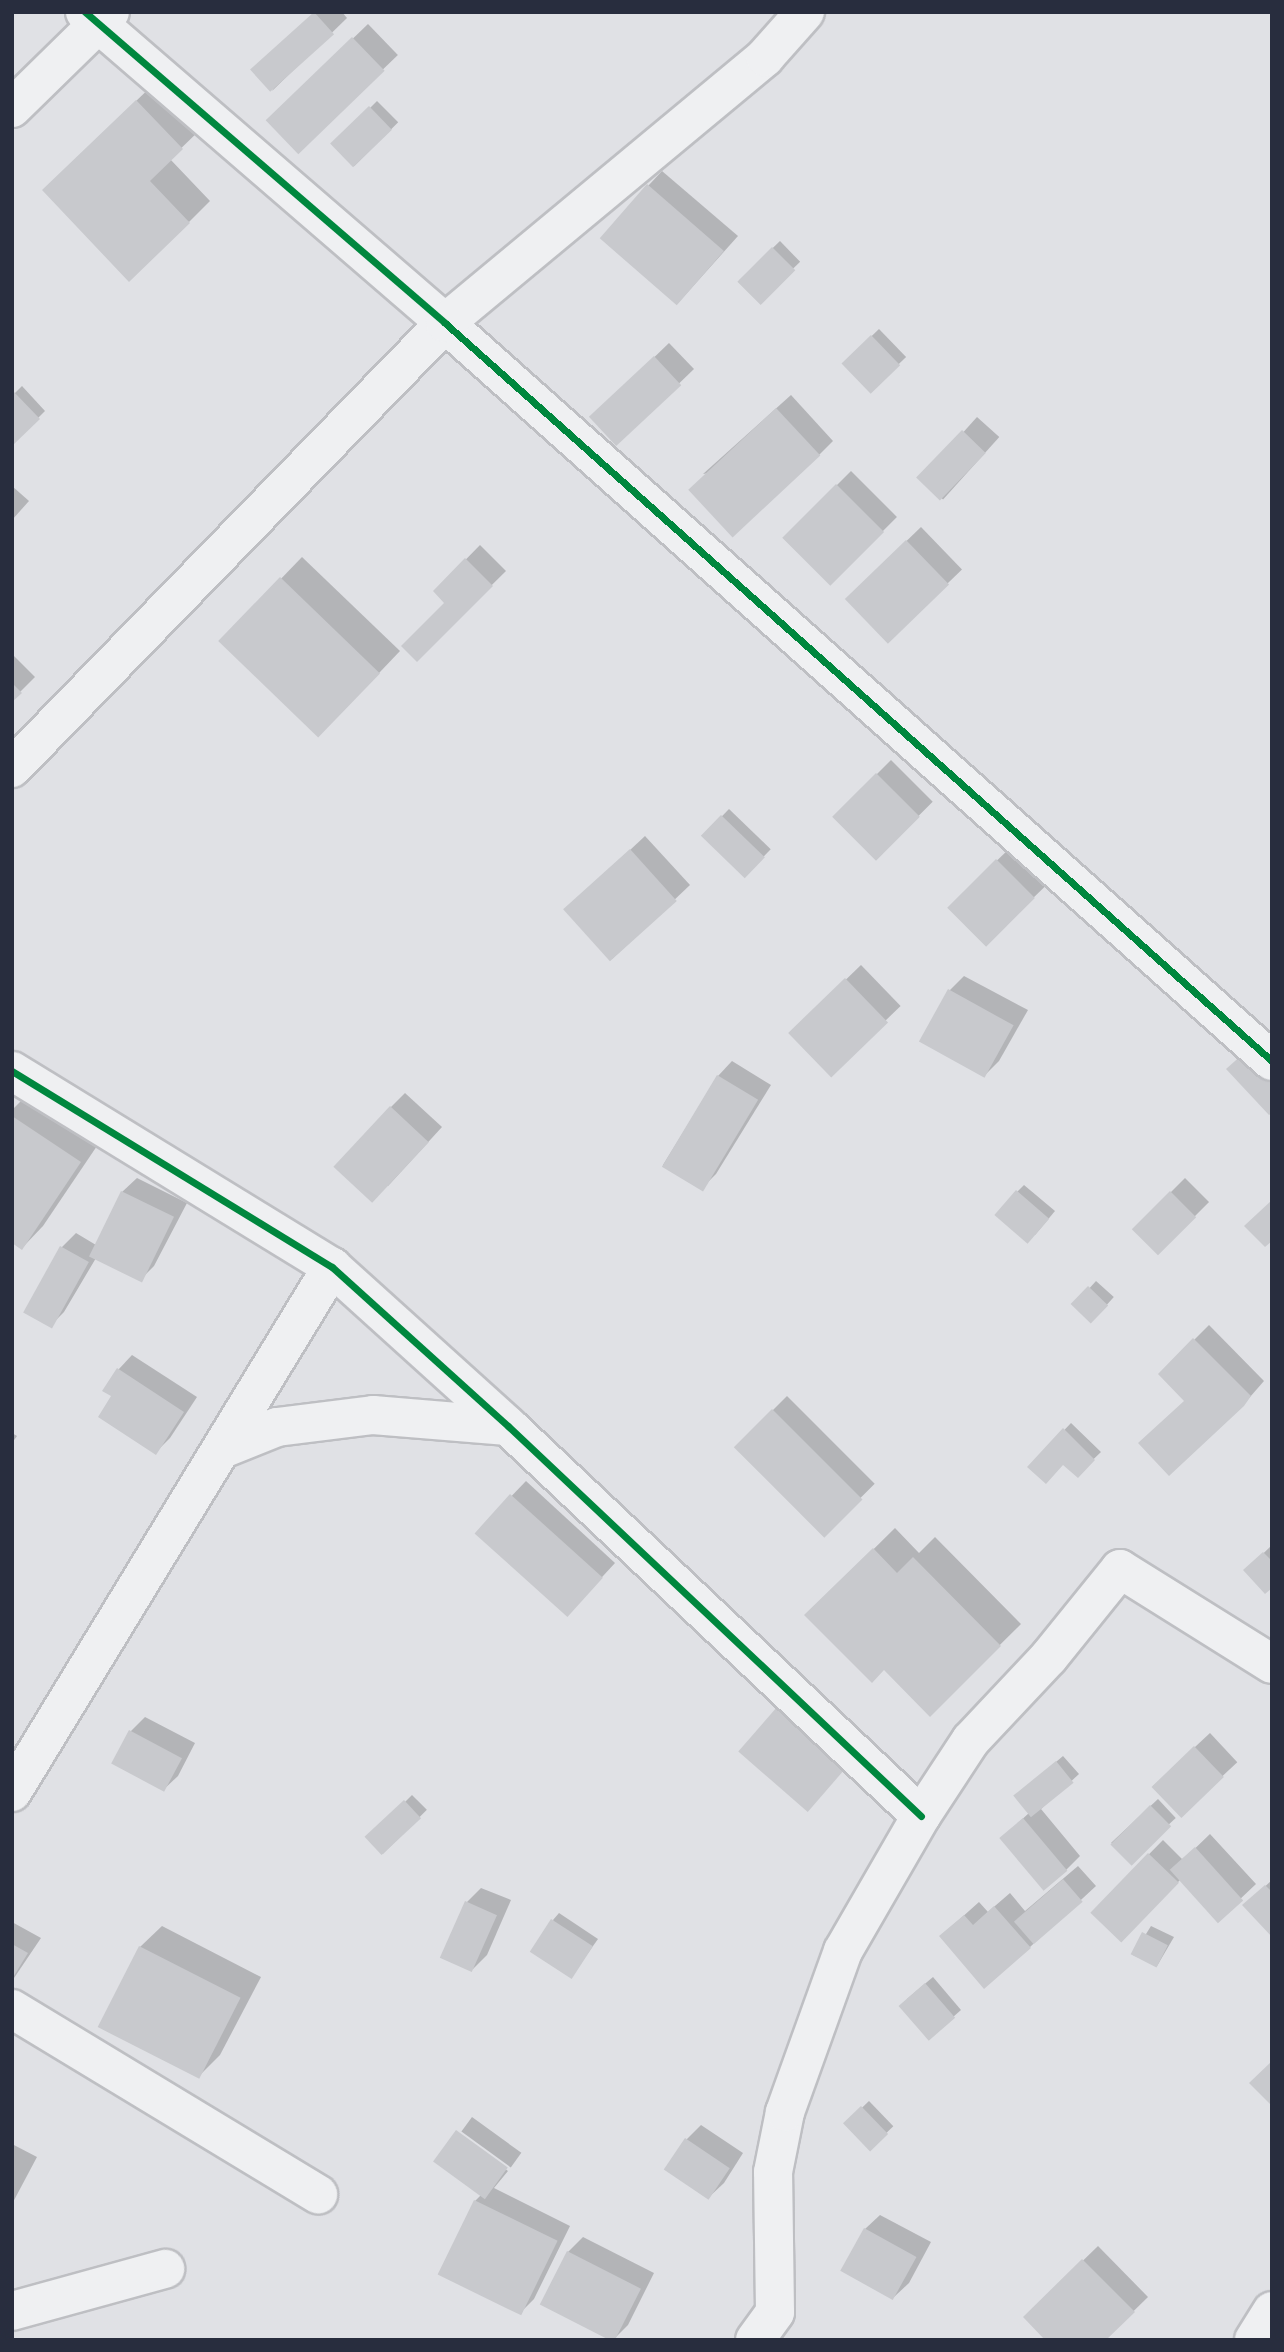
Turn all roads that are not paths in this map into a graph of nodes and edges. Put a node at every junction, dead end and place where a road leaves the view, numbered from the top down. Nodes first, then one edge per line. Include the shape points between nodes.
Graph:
1 (805, 12) edge
2 (97, 16) edge
3 (12, 108) edge
4 (445, 323) junction
5 (12, 768) edge
6 (1272, 1061) edge
7 (12, 1071) edge
8 (332, 1267) junction
9 (509, 1426) junction
10 (222, 1449) junction
11 (1272, 1664) edge
12 (12, 1792) edge
13 (921, 1816) junction
14 (12, 2009) edge
15 (318, 2194) dead end
16 (165, 2269) dead end
17 (12, 2311) edge
18 (1272, 2311) edge
19 (755, 2340) edge
20 (1254, 2340) edge

1 - 4 street via 765,57
2 - 3 street
2 - 4 street
4 - 5 street
4 - 6 street
7 - 8 street
8 - 9 street
8 - 10 street
9 - 10 street via 373,1415 277,1427
9 - 13 street
10 - 12 street
11 - 13 street via 1120,1569 1049,1657 971,1740
13 - 19 street via 844,1951 785,2112 773,2172 775,2312
14 - 15 street
16 - 17 street
18 - 20 street

